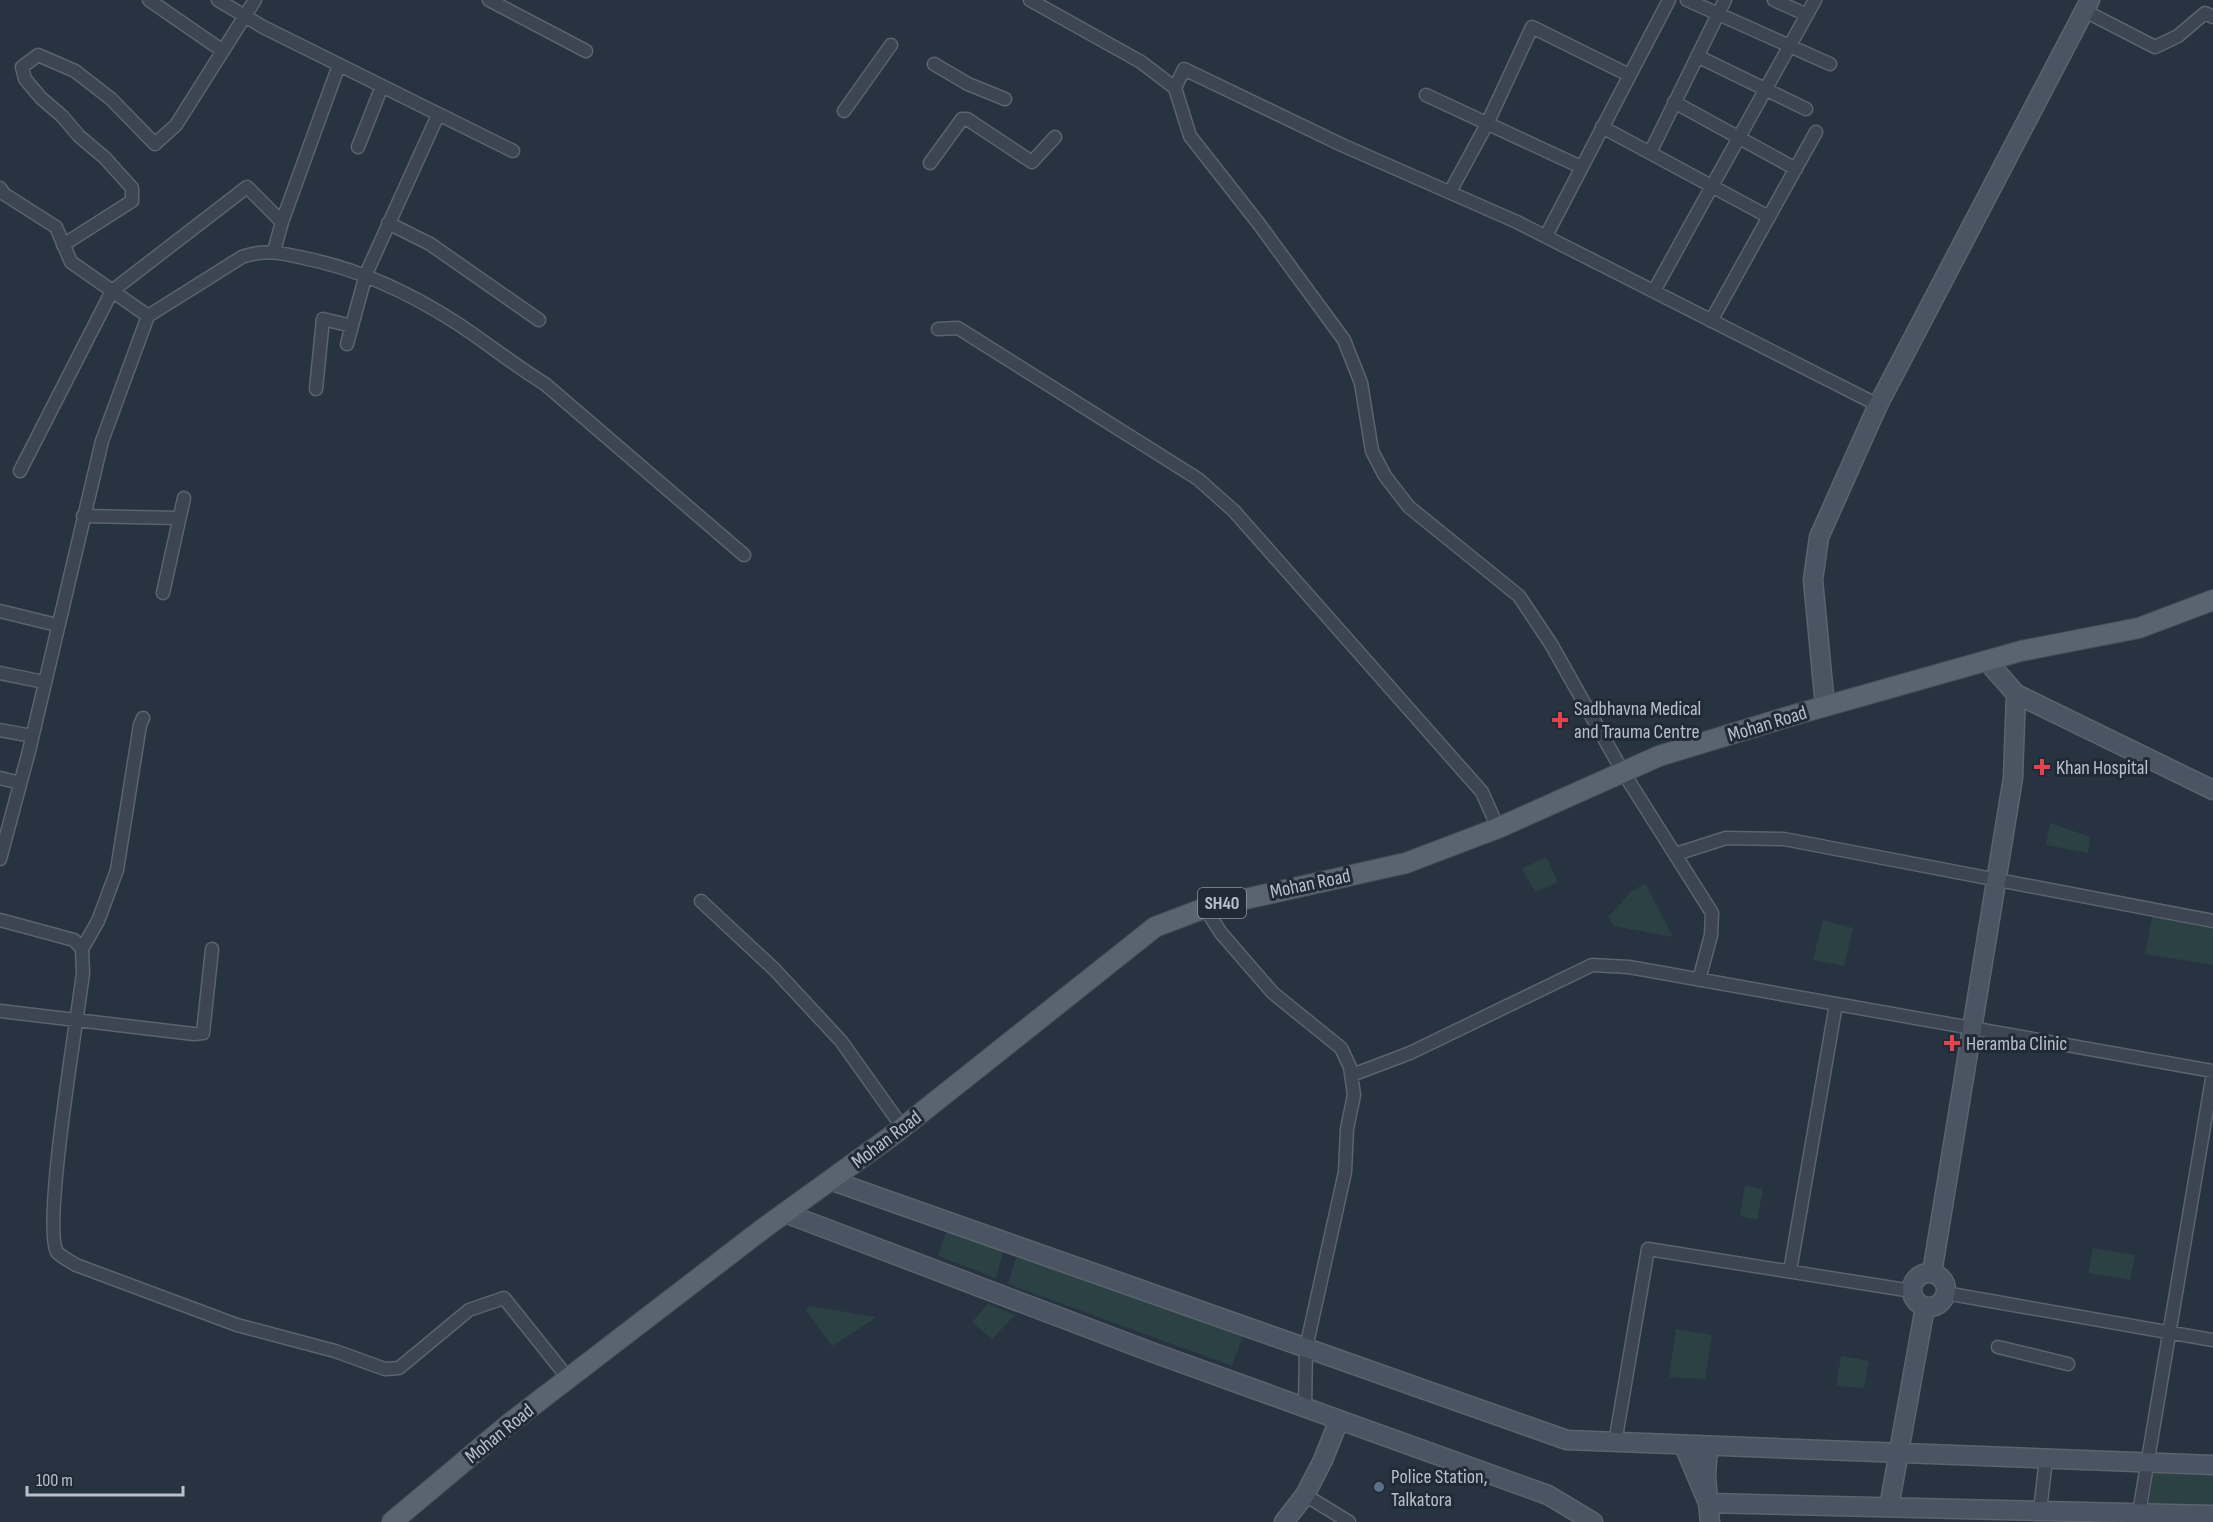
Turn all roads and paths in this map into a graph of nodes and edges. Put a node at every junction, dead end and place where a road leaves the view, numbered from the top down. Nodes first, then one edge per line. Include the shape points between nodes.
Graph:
1 (149, 0) edge
2 (218, 0) edge
3 (255, 0) edge
4 (489, 0) edge
5 (1030, 0) edge
6 (1669, 0) edge
7 (1687, 0) edge
8 (1725, 0) edge
9 (1774, 0) edge
10 (1815, 0) edge
11 (2087, 6) edge
12 (1719, 14) junction
13 (1807, 15) junction
14 (245, 16) junction
15 (2213, 17) edge
16 (891, 45) dead end
17 (1790, 46) junction
18 (223, 51) junction
19 (586, 51) dead end
20 (1697, 56) junction
21 (934, 64) dead end
22 (1830, 64) dead end
23 (339, 65) junction
24 (1629, 75) junction
25 (382, 86) junction
26 (1175, 88) junction
27 (1766, 90) junction
28 (1426, 95) dead end
29 (1005, 99) dead end
30 (1674, 102) junction
31 (1806, 110) dead end
32 (844, 111) dead end
33 (438, 115) junction
34 (1487, 124) junction
35 (1602, 127) junction
36 (1816, 132) dead end
37 (1055, 137) dead end
38 (1739, 138) junction
39 (358, 147) dead end
40 (513, 152) dead end
41 (1650, 153) junction
42 (930, 164) dead end
43 (1581, 167) junction
44 (1796, 169) junction
45 (1712, 186) junction
46 (0, 188) edge
47 (1450, 192) junction
48 (1769, 217) junction
49 (282, 222) junction
50 (388, 223) junction
51 (1546, 236) junction
52 (63, 245) junction
53 (274, 251) junction
54 (366, 274) junction
55 (112, 291) junction
56 (1654, 291) junction
57 (148, 316) junction
58 (539, 320) dead end
59 (1711, 321) junction
60 (352, 326) junction
61 (938, 328) dead end
62 (346, 344) dead end
63 (316, 389) dead end
64 (1878, 405) junction
65 (20, 471) dead end
66 (184, 498) dead end
67 (83, 516) junction
68 (178, 518) junction
69 (744, 555) dead end
70 (163, 593) dead end
71 (2213, 600) edge
72 (0, 611) edge
73 (57, 625) junction
74 (1987, 661) junction
75 (0, 673) edge
76 (45, 682) junction
77 (2016, 694) junction
78 (1825, 706) junction
79 (143, 718) dead end
80 (0, 730) edge
81 (32, 736) junction
82 (1623, 772) junction
83 (0, 778) edge
84 (20, 783) junction
85 (2213, 790) edge
86 (1498, 828) junction
87 (1676, 854) junction
88 (0, 859) edge
89 (1996, 880) junction
90 (700, 901) dead end
91 (1204, 908) junction
92 (0, 920) edge
93 (2213, 921) edge
94 (82, 949) junction
95 (212, 949) dead end
96 (1699, 980) junction
97 (1836, 1004) junction
98 (0, 1011) edge
99 (77, 1020) junction
100 (1971, 1028) junction
101 (2213, 1072) edge
102 (1352, 1076) junction
103 (903, 1128) junction
104 (830, 1180) junction
105 (785, 1213) junction
106 (1790, 1271) junction
107 (1932, 1273) junction
108 (1912, 1291) junction
109 (1946, 1293) junction
110 (1925, 1307) junction
111 (2169, 1332) junction
112 (2213, 1340) edge
113 (1998, 1347) dead end
114 (1306, 1348) junction
115 (2068, 1364) dead end
116 (568, 1378) junction
117 (1305, 1408) junction
118 (1339, 1420) junction
119 (1615, 1443) junction
120 (1684, 1446) junction
121 (1708, 1447) junction
122 (1899, 1454) junction
123 (2046, 1459) junction
124 (2148, 1463) junction
125 (2213, 1465) edge
126 (1305, 1495) junction
127 (1708, 1503) junction
128 (1889, 1507) junction
129 (2040, 1510) junction
130 (2139, 1513) junction
131 (2213, 1515) edge
132 (2080, 1517) edge
133 (392, 1522) edge
134 (1284, 1522) edge
135 (1349, 1522) edge
136 (1593, 1522) edge
137 (1710, 1522) edge

1 - 18 street
2 - 14 street
3 - 14 street
4 - 19 street
5 - 26 street via 1141,62
6 - 24 street
7 - 12 street
8 - 12 street
9 - 13 street
10 - 13 street
11 - 15 street via 2155,47 2178,36 2205,13
11 - 64 street
12 - 17 street
12 - 20 street
13 - 17 street
14 - 18 street
14 - 23 street
16 - 32 street
17 - 22 street
17 - 27 street
18 - 52 street via 176,125 155,144 111,99 75,71 38,55 22,68 25,79 41,98 132,188 132,201
20 - 27 street
20 - 30 street
21 - 29 street
23 - 25 street
23 - 49 street
24 - 34 street via 1532,27
24 - 35 street
25 - 33 street
25 - 39 street
26 - 47 street via 1184,69
26 - 82 street via 1190,136 1344,340 1360,383 1372,451 1384,476 1408,507 1519,596 1551,644
27 - 31 street
27 - 38 street
28 - 34 street
30 - 38 street
30 - 41 street
33 - 40 street
33 - 50 street
34 - 43 street
34 - 47 street
35 - 41 street
35 - 43 street
36 - 44 street
37 - 42 street via 1032,162 962,119
38 - 44 street
38 - 45 street
41 - 45 street
43 - 51 street
44 - 48 street
45 - 48 street
45 - 56 street
46 - 52 street via 56,227
47 - 51 street
48 - 59 street
49 - 53 street
49 - 55 street via 247,187
50 - 54 street
50 - 58 street via 430,244
51 - 56 street
52 - 55 street via 71,262
53 - 54 street
53 - 57 street via 242,256
54 - 60 street
54 - 69 street via 455,322 545,384
55 - 57 street
55 - 65 street
56 - 59 street
57 - 67 street via 102,441
59 - 64 street
60 - 62 street
60 - 63 street via 322,319
61 - 86 street via 958,328 1198,479 1234,511 1482,792
64 - 78 street via 1819,537 1813,580
66 - 68 street
67 - 68 street
67 - 73 street
68 - 70 street
71 - 74 main road, Mohan Road / SH40 via 2139,628
72 - 73 street
73 - 76 street
74 - 77 street
74 - 78 main road, Mohan Road / SH40
75 - 76 street
76 - 81 street
77 - 85 street
77 - 89 street via 2013,778
78 - 82 main road, Mohan Road / SH40 via 1659,756
79 - 94 street via 117,870 98,921
80 - 81 street
81 - 84 street
82 - 86 main road, Mohan Road / SH40
82 - 87 street
83 - 84 street
84 - 88 street
86 - 91 main road, Mohan Road / SH40 via 1406,863
87 - 89 street via 1726,838 1784,839
87 - 96 street via 1712,913 1712,935
89 - 93 street
89 - 100 street
90 - 103 street via 774,969 841,1041
91 - 102 street via 1273,993 1341,1048
91 - 103 main road, Mohan Road / SH40 via 1155,927
92 - 94 street via 74,940
94 - 99 street
95 - 99 street via 203,1034
96 - 97 street
96 - 102 street via 1629,967 1592,965 1410,1053
97 - 100 street
97 - 106 street
98 - 99 street
99 - 116 street via 56,1170 53,1237 58,1253 76,1265 237,1324 335,1351 385,1370 399,1368 469,1310 504,1298
100 - 101 street
100 - 107 street
101 - 111 street
102 - 114 street via 1354,1095 1347,1129 1345,1172
103 - 104 main road, Mohan Road / SH40
104 - 105 main road, Mohan Road / SH40
104 - 114 street
105 - 116 main road, Mohan Road / SH40
105 - 117 street
106 - 108 street
106 - 119 street via 1648,1249
107 - 108 street via 1917,1278
107 - 109 street via 1944,1283
108 - 110 street via 1916,1301
109 - 110 street via 1936,1305
109 - 111 street
110 - 122 street
111 - 112 street
111 - 124 street
113 - 115 street
114 - 117 street
114 - 119 street via 1567,1440
116 - 133 main road, Mohan Road / SH40
117 - 118 street
118 - 126 street
118 - 136 street via 1548,1495
119 - 120 street
120 - 121 street
120 - 127 street
121 - 122 street
121 - 127 street
122 - 123 street
122 - 128 street
123 - 124 street
123 - 129 street
124 - 125 street
124 - 130 street
126 - 134 street
126 - 135 street
127 - 128 street
127 - 137 street
128 - 129 street
129 - 132 street
130 - 131 street
130 - 132 street

